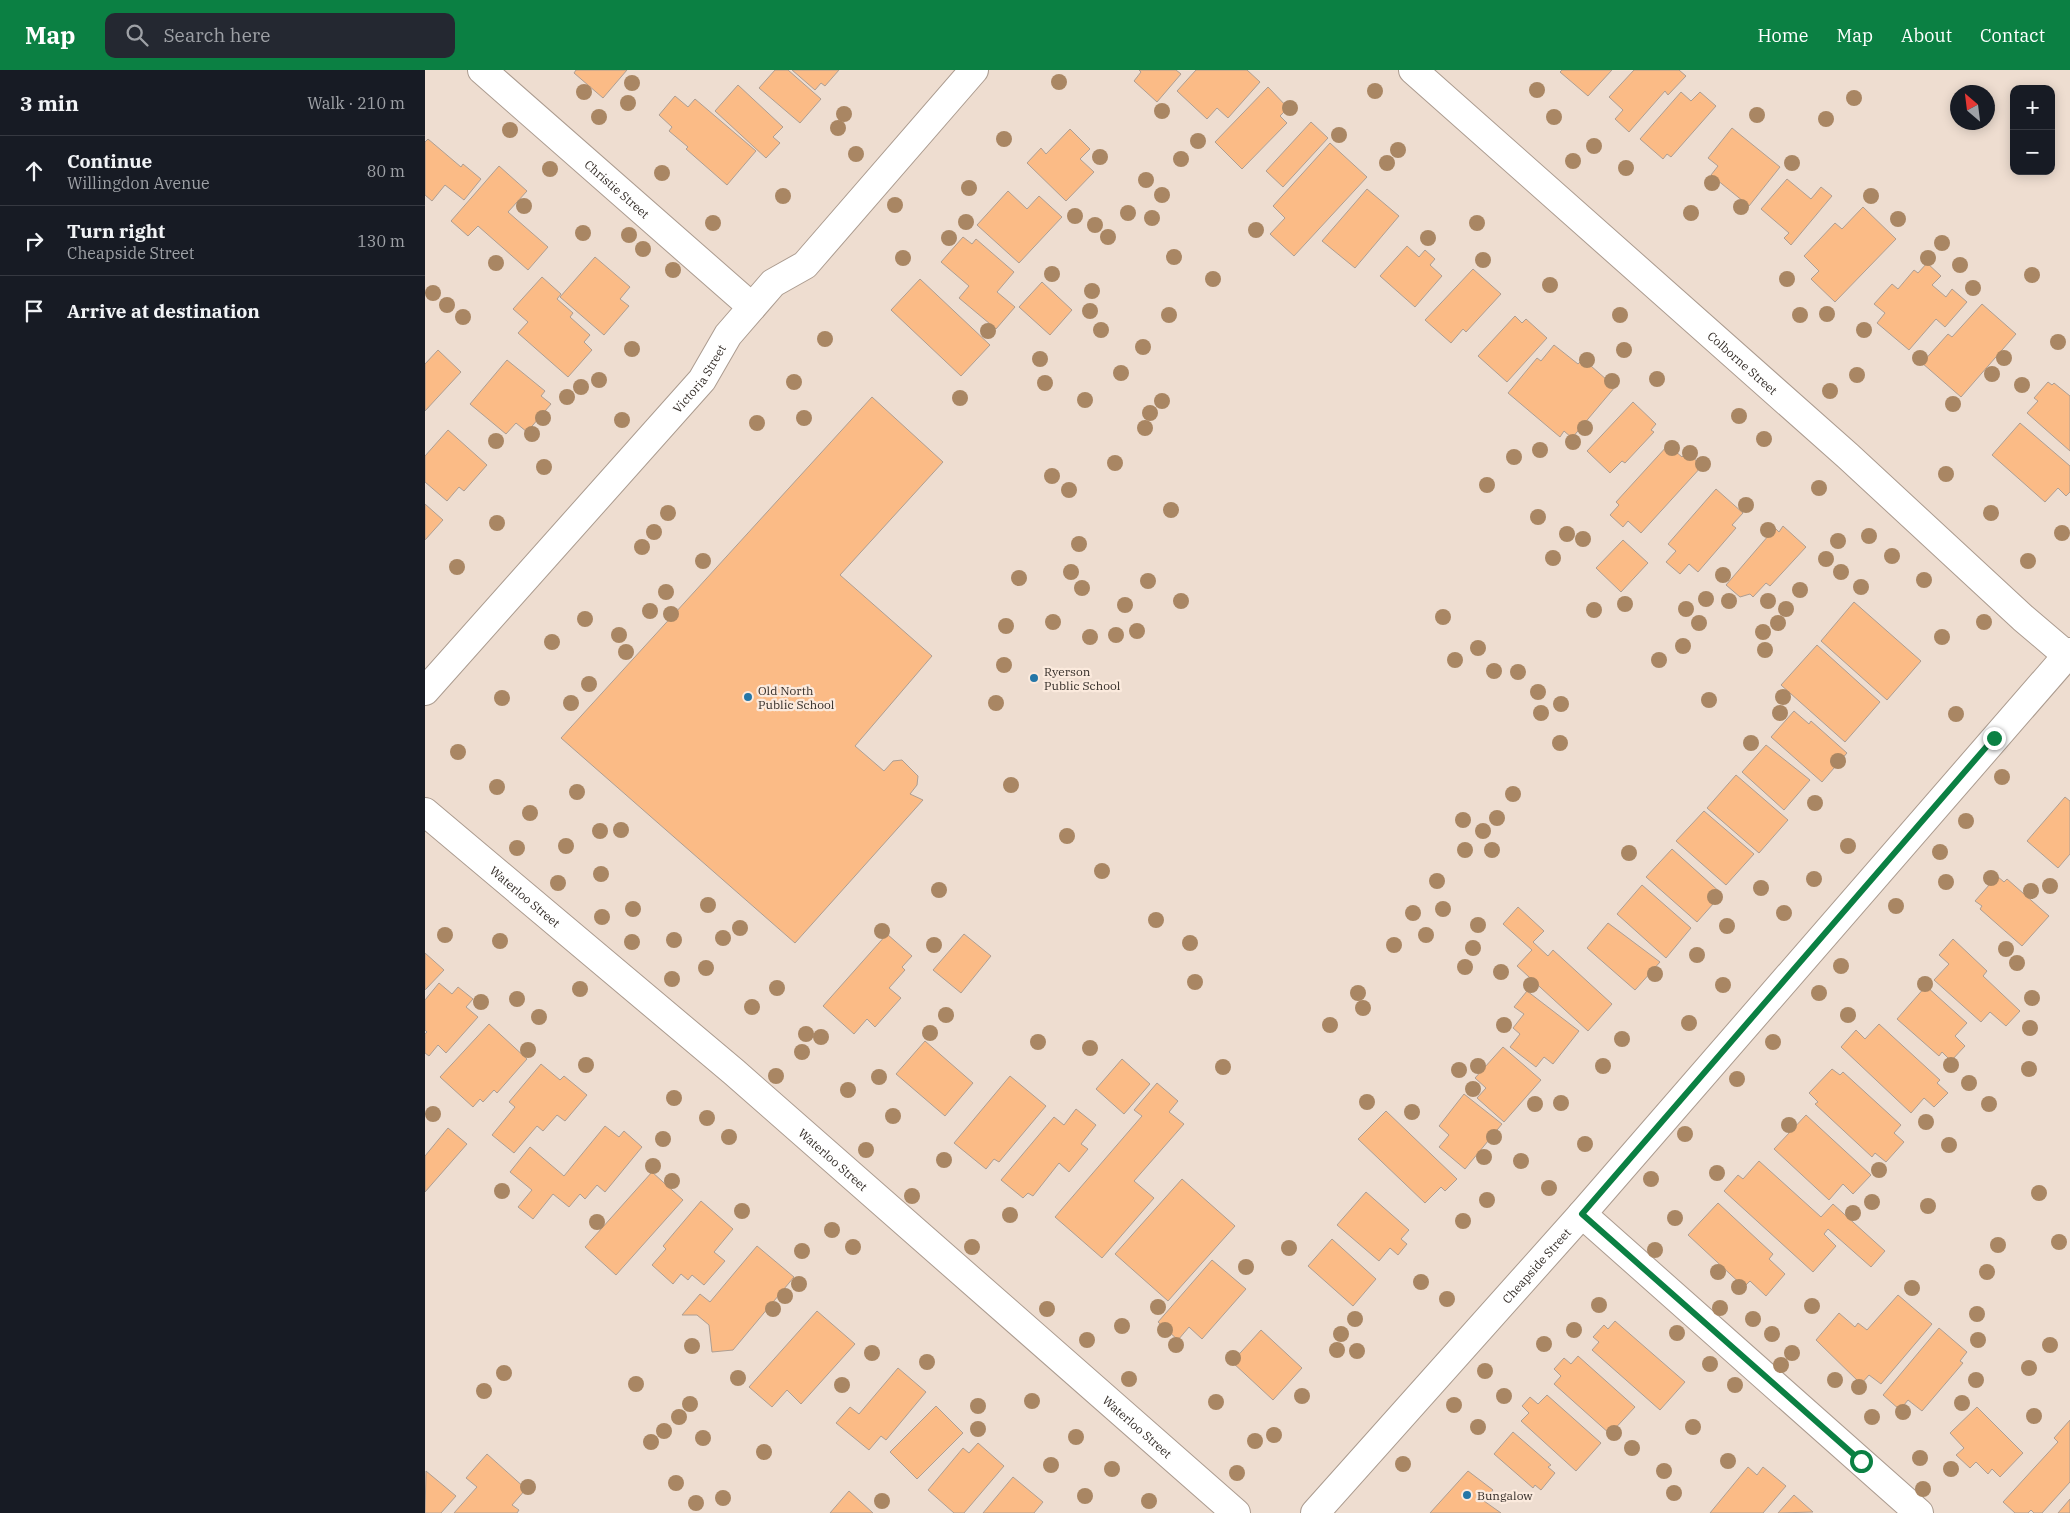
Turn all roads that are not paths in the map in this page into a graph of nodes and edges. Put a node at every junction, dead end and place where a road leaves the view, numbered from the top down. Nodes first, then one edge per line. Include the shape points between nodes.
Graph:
1 (482, 70) edge
2 (974, 70) edge
3 (1413, 70) edge
4 (752, 307) junction
5 (2069, 655) edge
6 (425, 691) edge
7 (425, 812) edge
8 (1582, 1214) junction
9 (1236, 1513) edge
10 (1315, 1513) edge
11 (1919, 1513) edge

1 - 4 street, Christie Street
2 - 4 street, Victoria Street via 805,265 773,283
3 - 5 street, Colborne Street via 1841,450 2023,618
4 - 6 street, Victoria Street via 728,335 702,380
5 - 8 street, Cheapside Street
7 - 9 street, Waterloo Street via 734,1072
8 - 10 street, Cheapside Street
8 - 11 street

